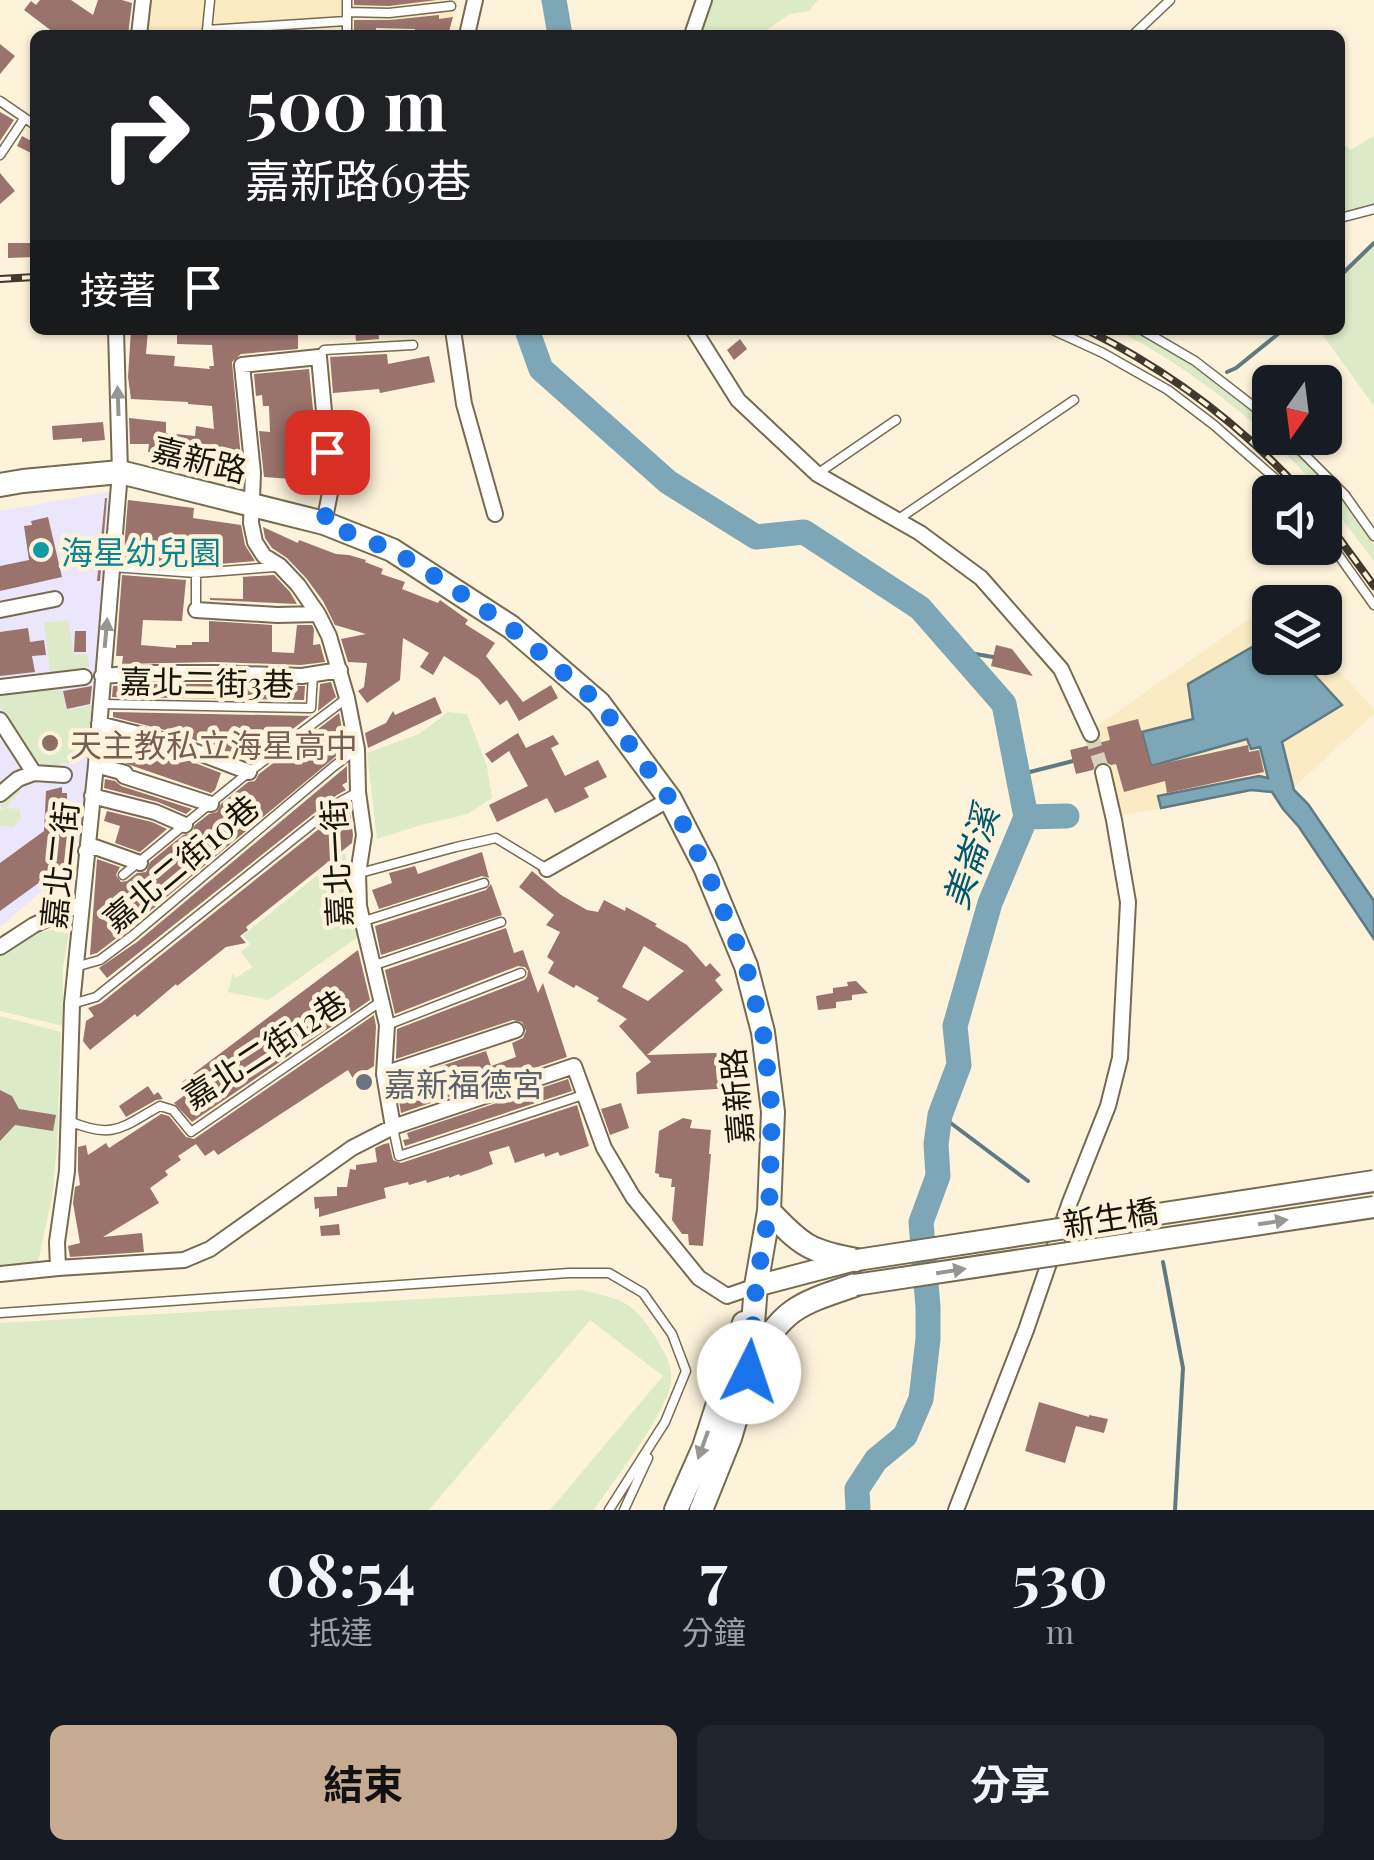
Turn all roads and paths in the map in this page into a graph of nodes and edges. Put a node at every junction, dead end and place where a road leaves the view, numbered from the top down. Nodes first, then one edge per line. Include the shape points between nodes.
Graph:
1 (143, 0) edge
2 (210, 0) edge
3 (347, 0) edge
4 (475, 0) edge
5 (704, 0) edge
6 (1170, 0) edge
7 (452, 6) dead end
8 (347, 16) junction
9 (140, 30) edge
10 (207, 30) edge
11 (280, 30) edge
12 (347, 30) edge
13 (467, 30) edge
14 (694, 30) edge
15 (1138, 30) edge
16 (0, 100) edge
17 (24, 118) junction
18 (30, 122) edge
19 (0, 155) edge
20 (1374, 209) edge
21 (1345, 217) edge
22 (116, 335) edge
23 (454, 335) edge
24 (697, 335) edge
25 (1064, 335) edge
26 (1151, 335) edge
27 (413, 345) dead end
28 (319, 357) junction
29 (1074, 400) dead end
30 (1252, 406) edge
31 (896, 420) dead end
32 (1305, 455) edge
33 (120, 472) junction
34 (818, 474) junction
35 (1273, 475) edge
36 (0, 485) edge
37 (252, 505) junction
38 (495, 514) dead end
39 (897, 520) junction
40 (324, 523) junction
41 (1374, 536) edge
42 (1342, 560) edge
43 (280, 566) junction
44 (112, 568) junction
45 (196, 573) junction
46 (55, 599) dead end
47 (1374, 605) edge
48 (0, 610) edge
49 (196, 610) joint
50 (318, 614) junction
51 (340, 670) junction
52 (102, 676) junction
53 (84, 677) dead end
54 (0, 687) edge
55 (347, 698) junction
56 (100, 704) junction
57 (0, 720) edge
58 (99, 724) junction
59 (1091, 734) tunnel mouth
60 (358, 749) junction
61 (96, 765) junction
62 (34, 772) junction
63 (249, 772) junction
64 (1103, 772) tunnel mouth
65 (64, 775) dead end
66 (358, 792) junction
67 (0, 794) edge
68 (92, 796) junction
69 (670, 799) junction
70 (210, 804) junction
71 (185, 825) junction
72 (86, 851) junction
73 (140, 863) junction
74 (547, 870) joint
75 (358, 874) junction
76 (123, 875) dead end
77 (484, 883) dead end
78 (80, 904) junction
79 (361, 922) junction
80 (501, 922) dead end
81 (0, 946) edge
82 (75, 966) junction
83 (372, 966) junction
84 (520, 973) dead end
85 (380, 1002) junction
86 (72, 1004) junction
87 (386, 1025) junction
88 (516, 1030) dead end
89 (384, 1074) junction
90 (586, 1094) junction
91 (68, 1121) junction
92 (392, 1128) junction
93 (1374, 1181) edge
94 (1374, 1207) edge
95 (769, 1211) junction
96 (856, 1260) junction
97 (58, 1268) junction
98 (0, 1274) edge
99 (855, 1285) junction
100 (756, 1286) junction
101 (0, 1314) edge
102 (749, 1372) junction
103 (664, 1422) junction
104 (610, 1510) edge
105 (624, 1510) edge
106 (676, 1510) edge
107 (701, 1510) edge
108 (956, 1510) edge

1 - 9 street
2 - 10 lane
3 - 8 lane
4 - 13 street
5 - 14 street
6 - 15 lane
7 - 8 lane
8 - 11 lane
8 - 12 lane
16 - 17 lane
17 - 18 lane
17 - 19 lane
20 - 21 lane
33 -> 22 street, 嘉北二街
23 - 38 street via 464,404
24 - 34 street via 738,400
25 - 35 lane via 1168,390
26 - 30 lane
27 - 28 lane via 324,350
28 - 37 street, 嘉北一街 via 242,365
28 - 40 street via 331,488
29 - 39 lane
31 - 34 lane
32 - 41 lane
33 - 36 main road, 嘉新路
33 - 37 main road, 嘉新路
33 - 44 street, 嘉北二街
34 - 39 street
37 - 40 main road, 嘉新路
37 - 43 street, 嘉北一街 via 255,542
39 - 59 street via 980,578 1062,669
40 - 69 main road, 嘉新路 via 392,550 510,627 599,703
42 - 47 lane
43 - 45 lane
43 - 50 street, 嘉北一街
44 - 45 lane
52 -> 44 street, 嘉北二街
45 - 49 lane
46 - 48 street
49 - 50 street
50 - 51 street, 嘉北一街
51 - 52 street via 302,676
51 - 55 street, 嘉北一街
51 - 56 lane, 嘉北二街3巷 via 312,675 311,708
52 - 56 street, 嘉北二街
53 - 54 street
55 - 60 street, 嘉北一街
55 - 63 lane
56 - 58 street, 嘉北二街
57 - 62 street
58 - 61 street, 嘉北二街
58 - 63 street
60 - 66 street, 嘉北一街
60 - 82 lane, 嘉北二街10巷 via 132,936 100,960
61 - 68 street, 嘉北二街
61 - 70 street
62 - 65 street
62 - 67 street
63 - 70 lane
64 - 108 street via 1128,902 1120,1058 1108,1106
66 - 75 street, 嘉北一街 via 364,835
66 - 86 lane via 96,997
68 - 71 street
68 - 72 street, 嘉北二街
69 - 74 street
69 - 95 main road, 嘉新路 via 746,966 763,1032 772,1112
70 - 71 lane
71 - 73 lane
72 - 73 street via 94,847
72 - 78 street, 嘉北二街
73 - 76 lane
74 - 75 lane via 496,838
75 - 79 street, 嘉北一街
77 - 79 lane
78 - 81 street
78 - 82 street, 嘉北二街
79 - 83 street, 嘉北一街
80 - 83 lane
82 - 86 street, 嘉北二街
83 - 85 street, 嘉北一街
84 - 87 lane
85 - 87 street, 嘉北一街
85 - 91 lane, 嘉北二街12巷 via 191,1132 173,1110 160,1106 106,1132
86 - 91 street, 嘉北二街
87 - 89 street, 嘉北一街
88 - 89 street
89 - 92 street, 嘉北一街
90 - 92 street via 574,1066
90 - 92 lane via 400,1156
90 - 100 street via 604,1148 633,1197 699,1278 727,1296
91 - 97 street, 嘉北二街
92 - 97 street via 352,1148 210,1250 184,1260
93 - 96 street, 新生橋, bridge
99 -> 94 street, 新生橋, bridge
95 - 96 main road via 803,1244
95 - 100 main road, 嘉新路
96 - 100 street, 新生橋
97 - 98 street
99 - 100 street, 新生橋
99 - 102 main road via 784,1316
100 - 102 main road, 嘉新路
100 -> 106 main road, 嘉新路 via 704,1447
101 - 103 lane via 609,1274 642,1292 672,1334 686,1371
102 - 107 main road, 嘉新路
103 - 104 lane
103 - 105 lane

